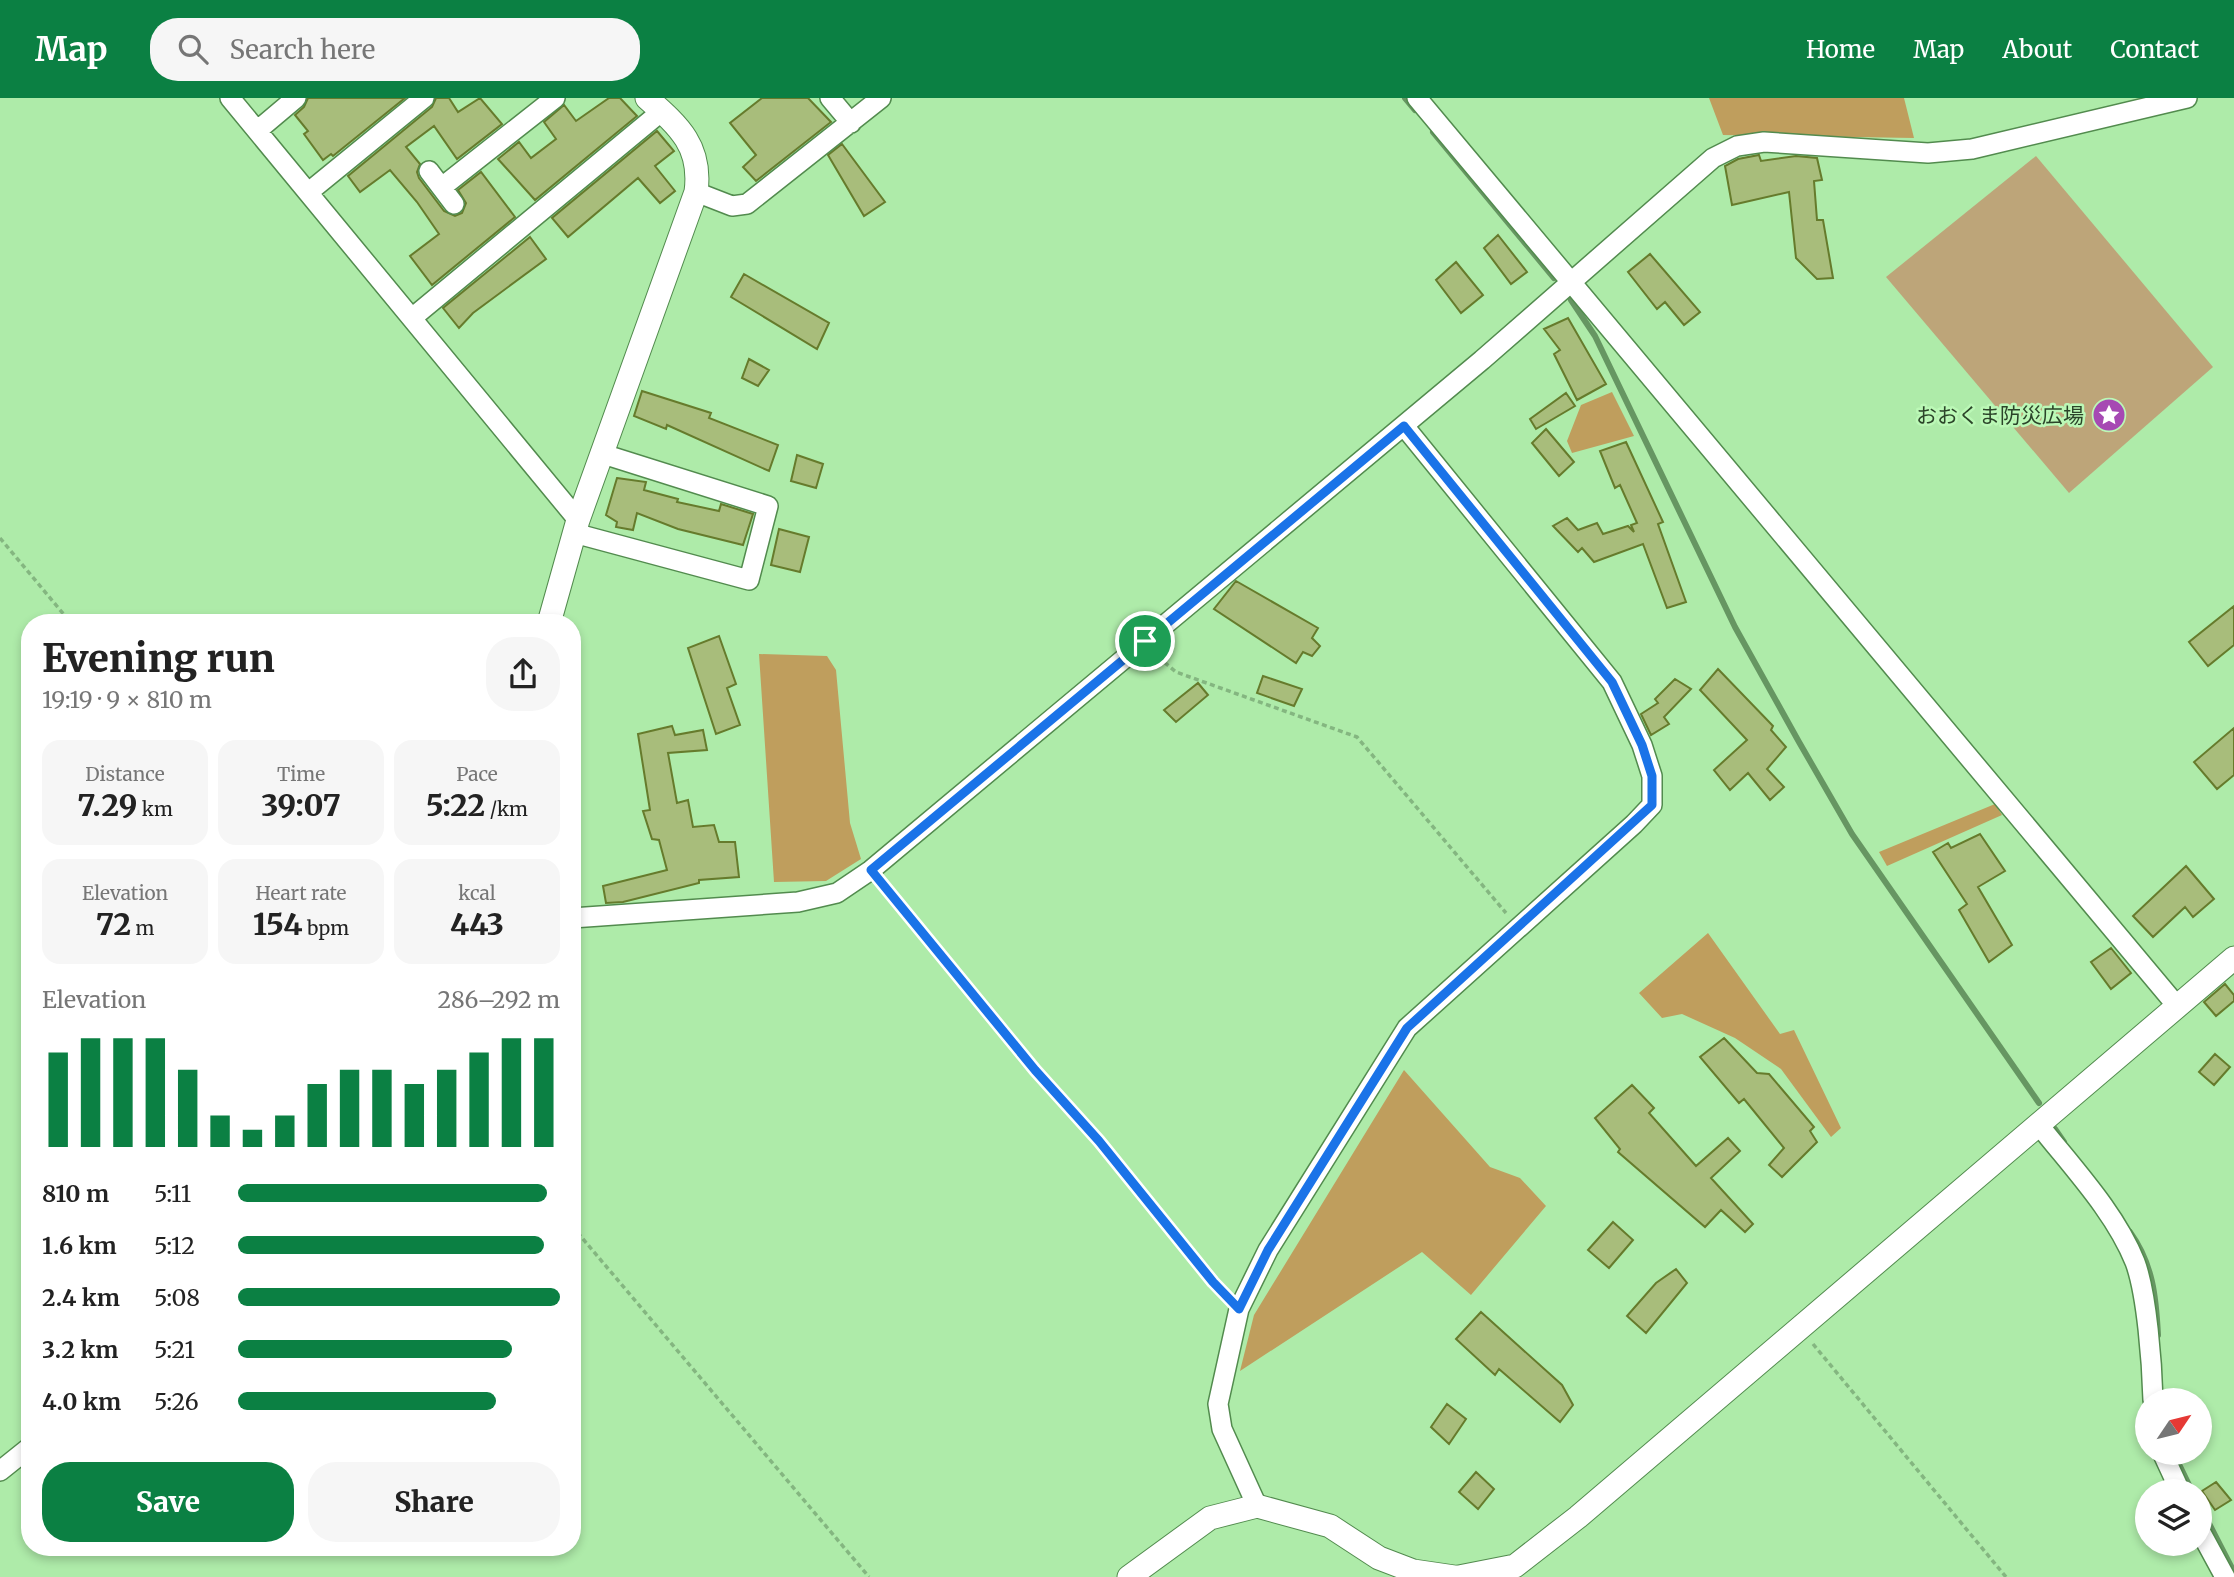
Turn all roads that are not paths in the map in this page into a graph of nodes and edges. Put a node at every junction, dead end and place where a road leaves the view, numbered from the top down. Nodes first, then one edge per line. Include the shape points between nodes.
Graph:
1 (230, 98) edge
2 (296, 98) edge
3 (424, 98) edge
4 (555, 98) edge
5 (830, 98) edge
6 (881, 98) edge
7 (1417, 98) edge
8 (2187, 98) edge
9 (655, 105) edge
10 (851, 123) junction
11 (258, 130) junction
12 (429, 171) dead end
13 (442, 187) junction
14 (310, 191) junction
15 (696, 192) junction
16 (454, 204) dead end
17 (1572, 282) junction
18 (412, 318) junction
19 (1404, 426) junction
20 (603, 454) junction
21 (576, 527) junction
22 (552, 614) edge
23 (581, 917) edge
24 (2234, 958) edge
25 (2177, 1006) junction
26 (2039, 1125) junction
27 (2152, 1388) edge
28 (21, 1454) edge
29 (0, 1471) edge
30 (1257, 1506) junction
31 (2212, 1553) edge
32 (1467, 1576) edge
33 (1129, 1577) edge
34 (2225, 1577) edge

1 - 11 street
2 - 11 street
3 - 14 street
4 - 13 street
5 - 10 street
6 - 10 street
7 - 17 street
8 - 17 street via 1961,150 1861,151 1764,142 1737,146 1713,158
9 - 15 street via 695,152 699,168
9 - 18 street
10 - 15 street via 747,205 732,206
11 - 14 street
12 - 13 street
13 - 16 street
14 - 18 street
15 - 20 street
17 - 19 street
17 - 25 street
18 - 21 street
19 - 23 street via 871,870 837,893 797,902
19 - 30 street via 1600,664 1642,745 1652,776 1652,805 1407,1028 1268,1250 1239,1309 1218,1404 1222,1429
20 - 21 street
20 - 21 street via 768,506 749,580
21 - 22 street
24 - 25 street
25 - 26 street
26 - 27 street via 2111,1221 2135,1262
26 - 32 street via 1515,1566
28 - 29 street
30 - 32 street via 1330,1526 1379,1558 1413,1571
30 - 33 street via 1210,1518
31 - 34 street

